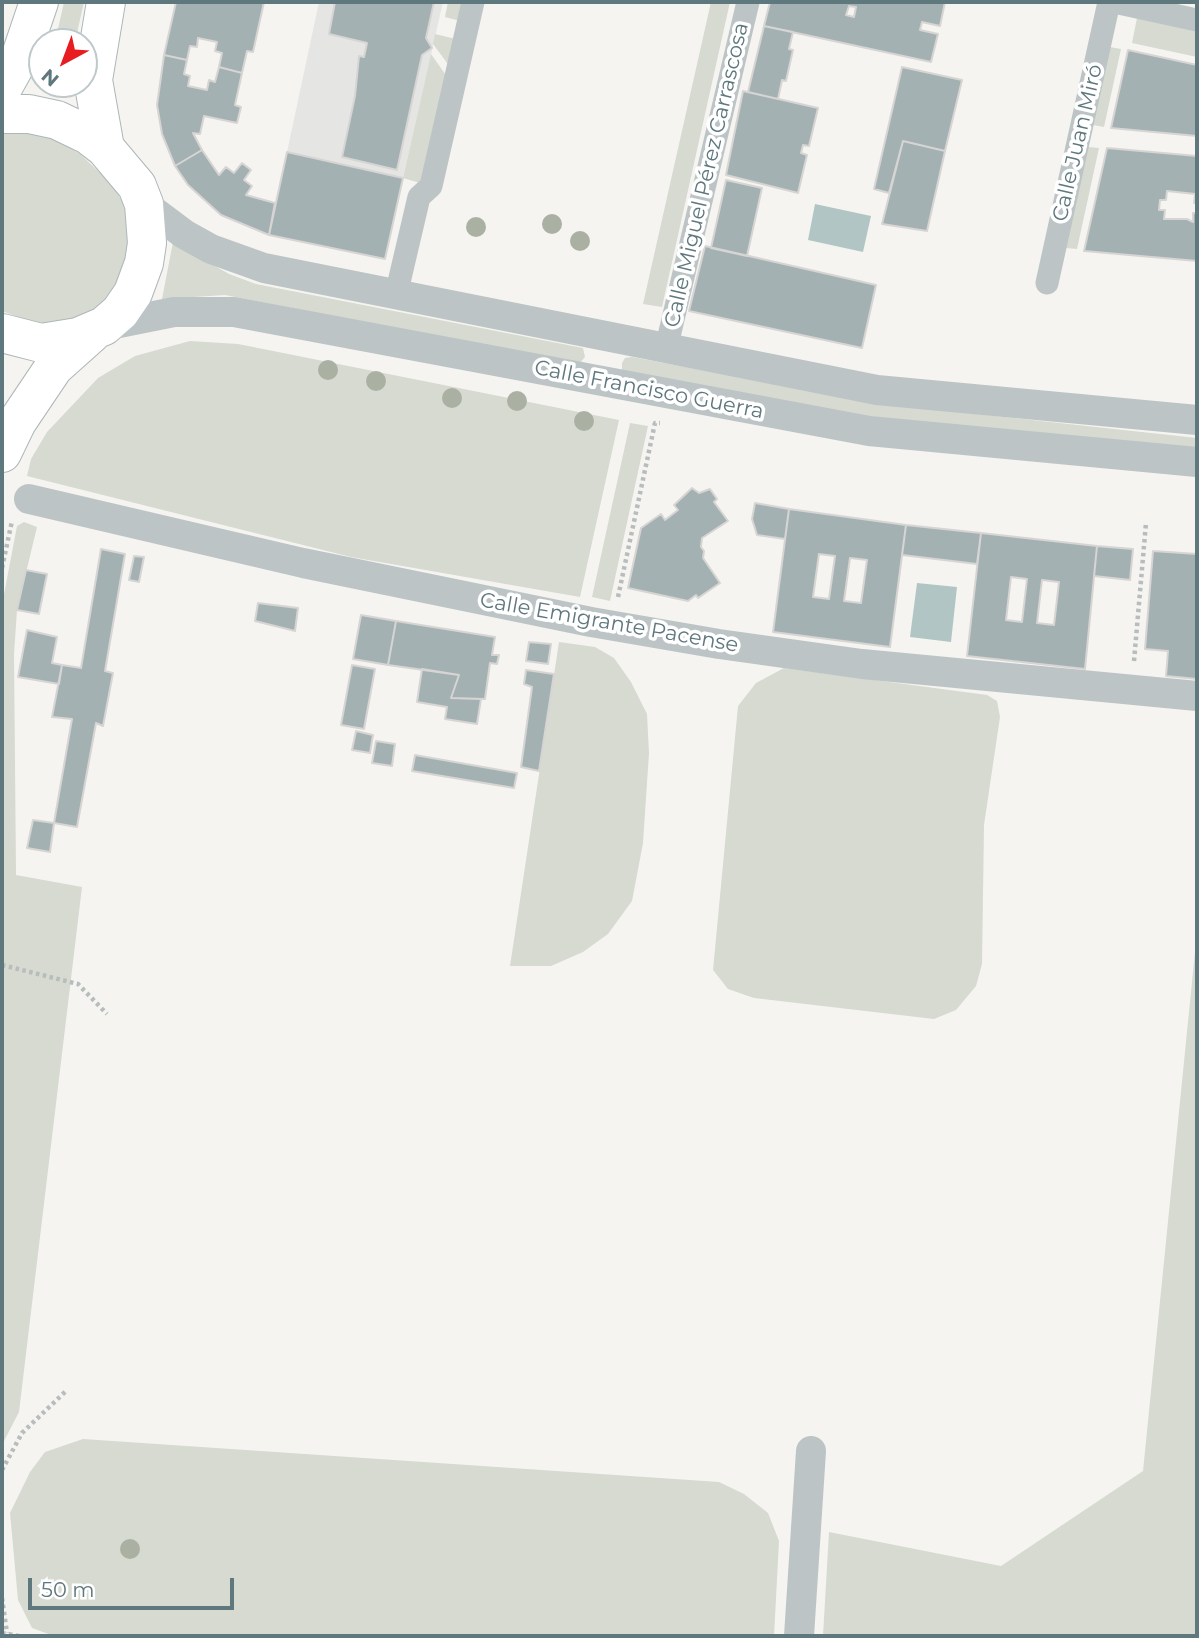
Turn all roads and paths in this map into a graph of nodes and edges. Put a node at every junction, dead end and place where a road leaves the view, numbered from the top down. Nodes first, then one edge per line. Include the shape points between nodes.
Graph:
1 (39, 2) edge
2 (106, 2) edge
3 (473, 2) edge
4 (748, 2) edge
5 (1112, 2) edge
6 (1197, 20) edge
7 (2, 89) edge
8 (2, 114) edge
9 (105, 148) junction
10 (144, 204) junction
11 (1047, 284) dead end
12 (396, 295) junction
13 (99, 328) junction
14 (2, 332) edge
15 (608, 337) junction
16 (666, 349) junction
17 (600, 380) junction
18 (1197, 420) edge
19 (666, 424) dead end
20 (2, 453) edge
21 (1197, 462) edge
22 (22, 503) joint
23 (1146, 523) dead end
24 (2, 568) edge
25 (611, 626) junction
26 (1132, 690) junction
27 (1197, 696) edge
28 (2, 965) edge
29 (107, 1014) dead end
30 (65, 1391) dead end
31 (811, 1451) dead end
32 (2, 1469) edge
33 (2, 1598) edge
34 (4, 1632) edge
35 (19, 1636) edge
36 (799, 1636) edge

1 - 7 main road via 21,55
2 - 9 main road via 93,80
3 - 12 street via 431,186 418,197
4 - 16 street, Calle Miguel Pérez Carrascosa
5 - 6 street
5 - 11 street, Calle Juan Miró
8 - 9 main road via 46,117 70,125
9 - 10 main road via 131,177
10 - 12 street, Calle Francisco Guerra via 184,234 239,262
10 - 13 main road via 144,263 127,302
12 - 15 street, Calle Francisco Guerra
13 - 14 main road via 41,343
13 - 17 street, Calle Francisco Guerra via 174,312 234,312
13 - 20 main road via 54,367
15 - 16 street, Calle Francisco Guerra
15 - 17 street
16 - 18 street, Calle Francisco Guerra via 877,390
17 - 21 street, Calle Francisco Guerra via 869,431
19 - 25 path via 655,423
22 - 24 path
22 - 25 street, Calle Emigrante Pacense
23 - 26 path
25 - 26 street, Calle Emigrante Pacense via 862,664
26 - 27 street, Calle Emigrante Pacense
28 - 29 path via 79,984
30 - 32 path via 22,1433
31 - 36 street
33 - 34 path
34 - 35 path

